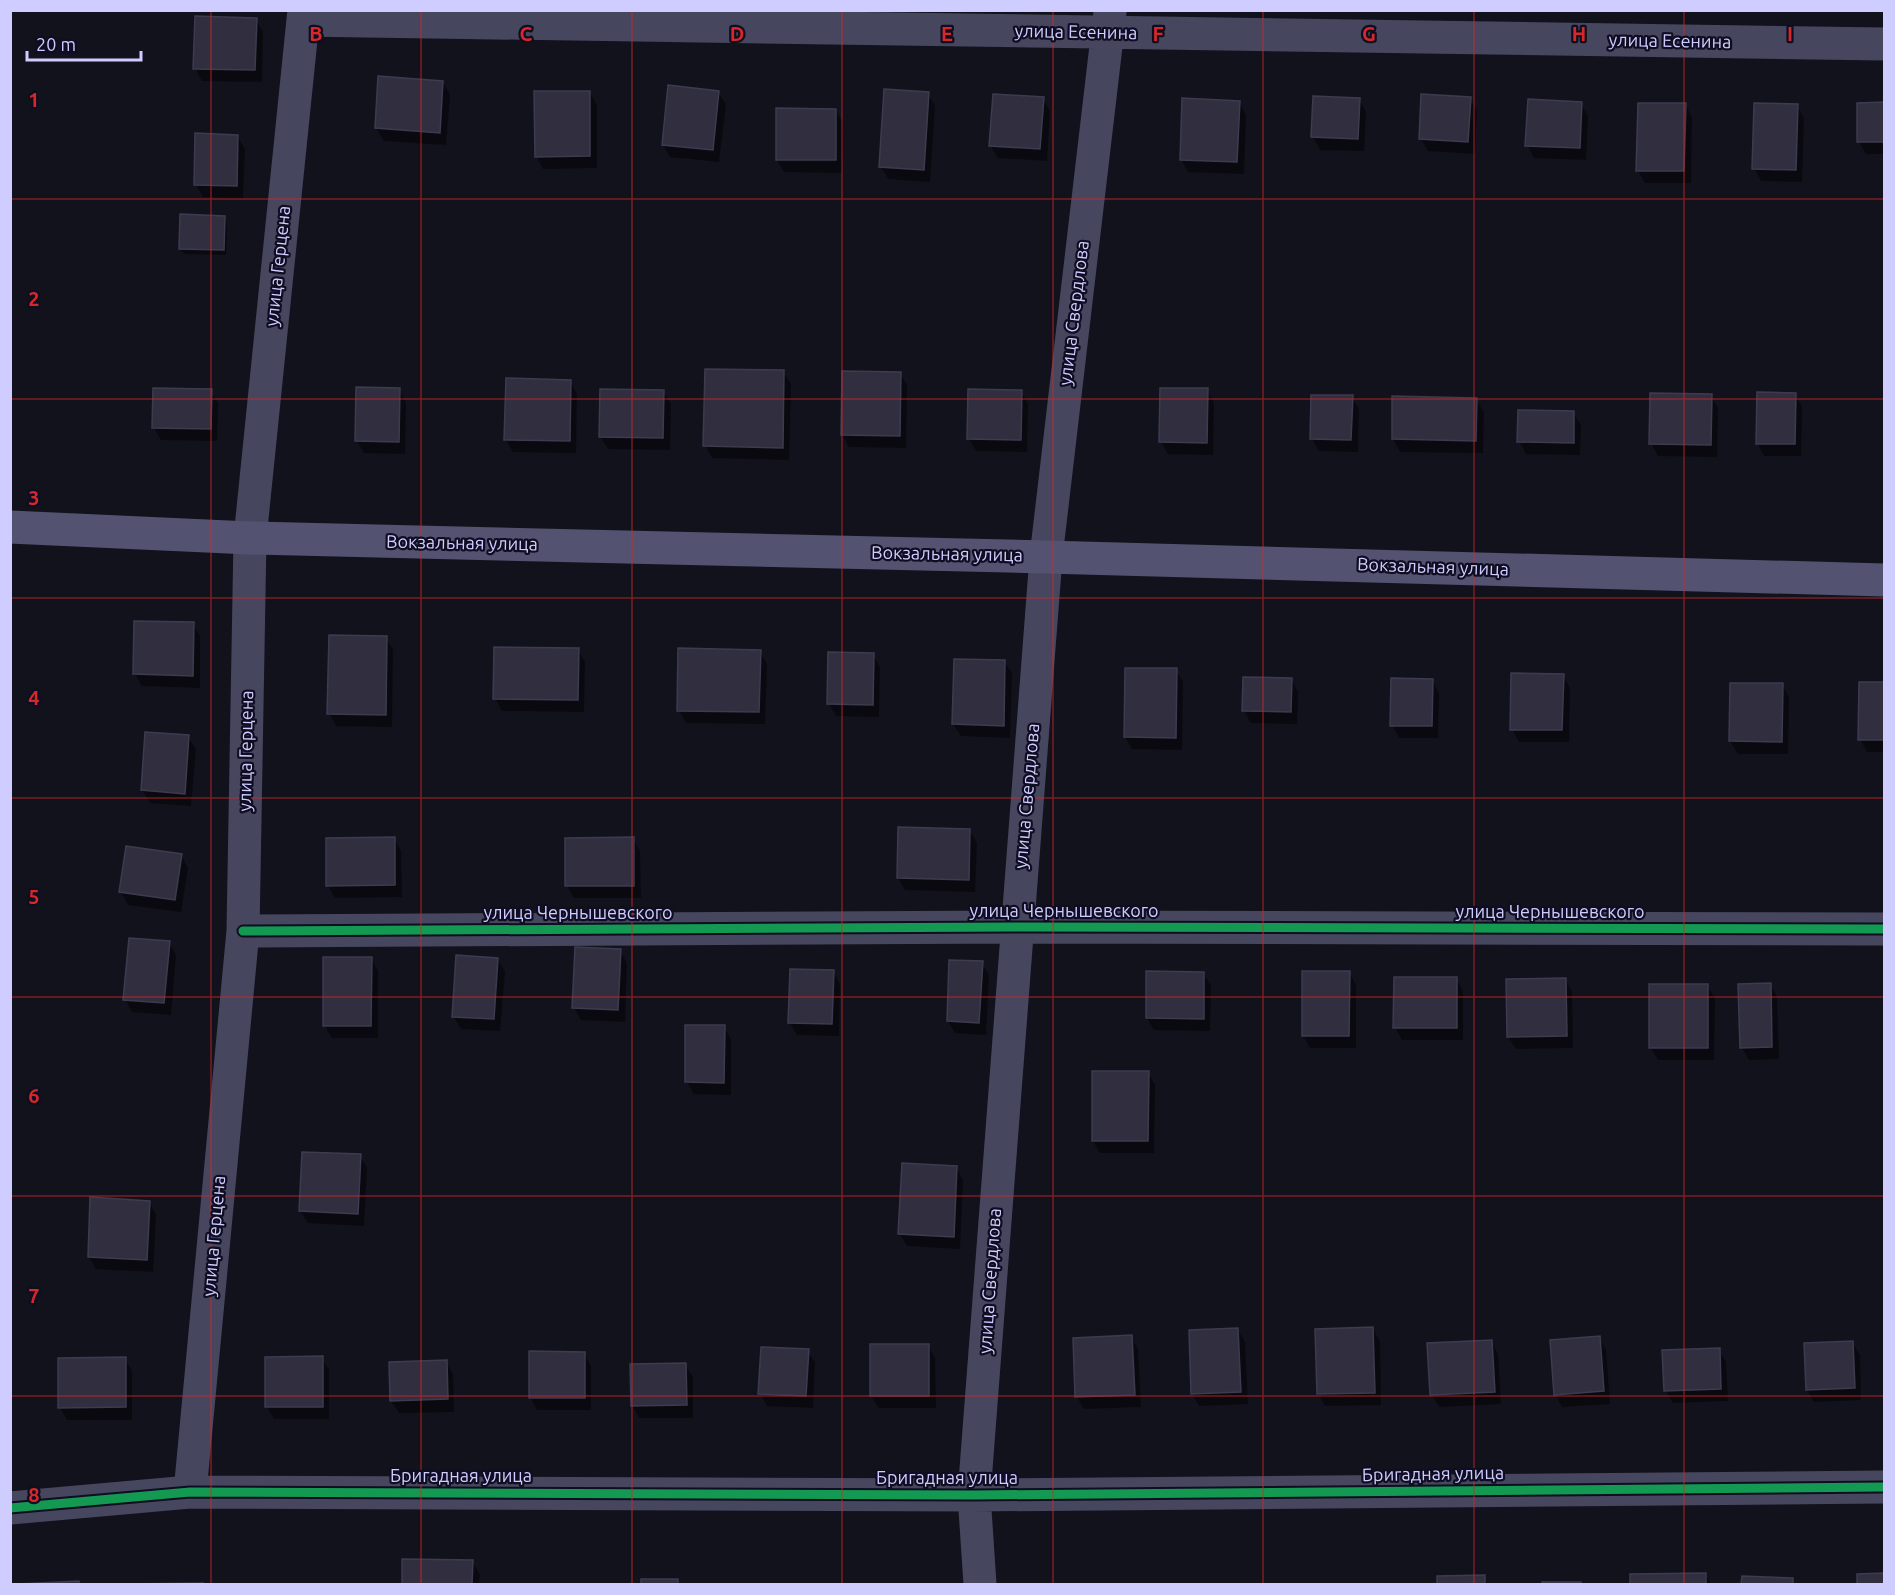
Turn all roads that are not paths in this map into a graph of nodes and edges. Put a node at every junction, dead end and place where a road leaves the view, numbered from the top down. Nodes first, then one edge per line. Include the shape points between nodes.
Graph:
1 (304, 15) edge
2 (1108, 22) edge
3 (1884, 44) edge
4 (10, 527) edge
5 (250, 538) junction
6 (1046, 556) junction
7 (1884, 580) edge
8 (1016, 927) junction
9 (1884, 929) edge
10 (243, 931) junction
11 (1884, 1487) edge
12 (190, 1492) junction
13 (974, 1495) junction
14 (10, 1508) edge
15 (980, 1584) edge

1 - 2 street, улица Есенина
1 - 5 street, улица Герцена
2 - 3 street, улица Есенина
2 - 6 street, улица Свердлова
4 - 5 main road, Вокзальная улица
5 - 6 main road, Вокзальная улица
5 - 10 street, улица Герцена
6 - 7 main road, Вокзальная улица
6 - 8 street, улица Свердлова
8 - 9 street, улица Чернышевского
8 - 10 street, улица Чернышевского
8 - 13 street, улица Свердлова
10 - 12 street, улица Герцена
11 - 13 street, Бригадная улица
12 - 13 street, Бригадная улица
12 - 14 street, Бригадная улица
13 - 15 street, улица Свердлова

